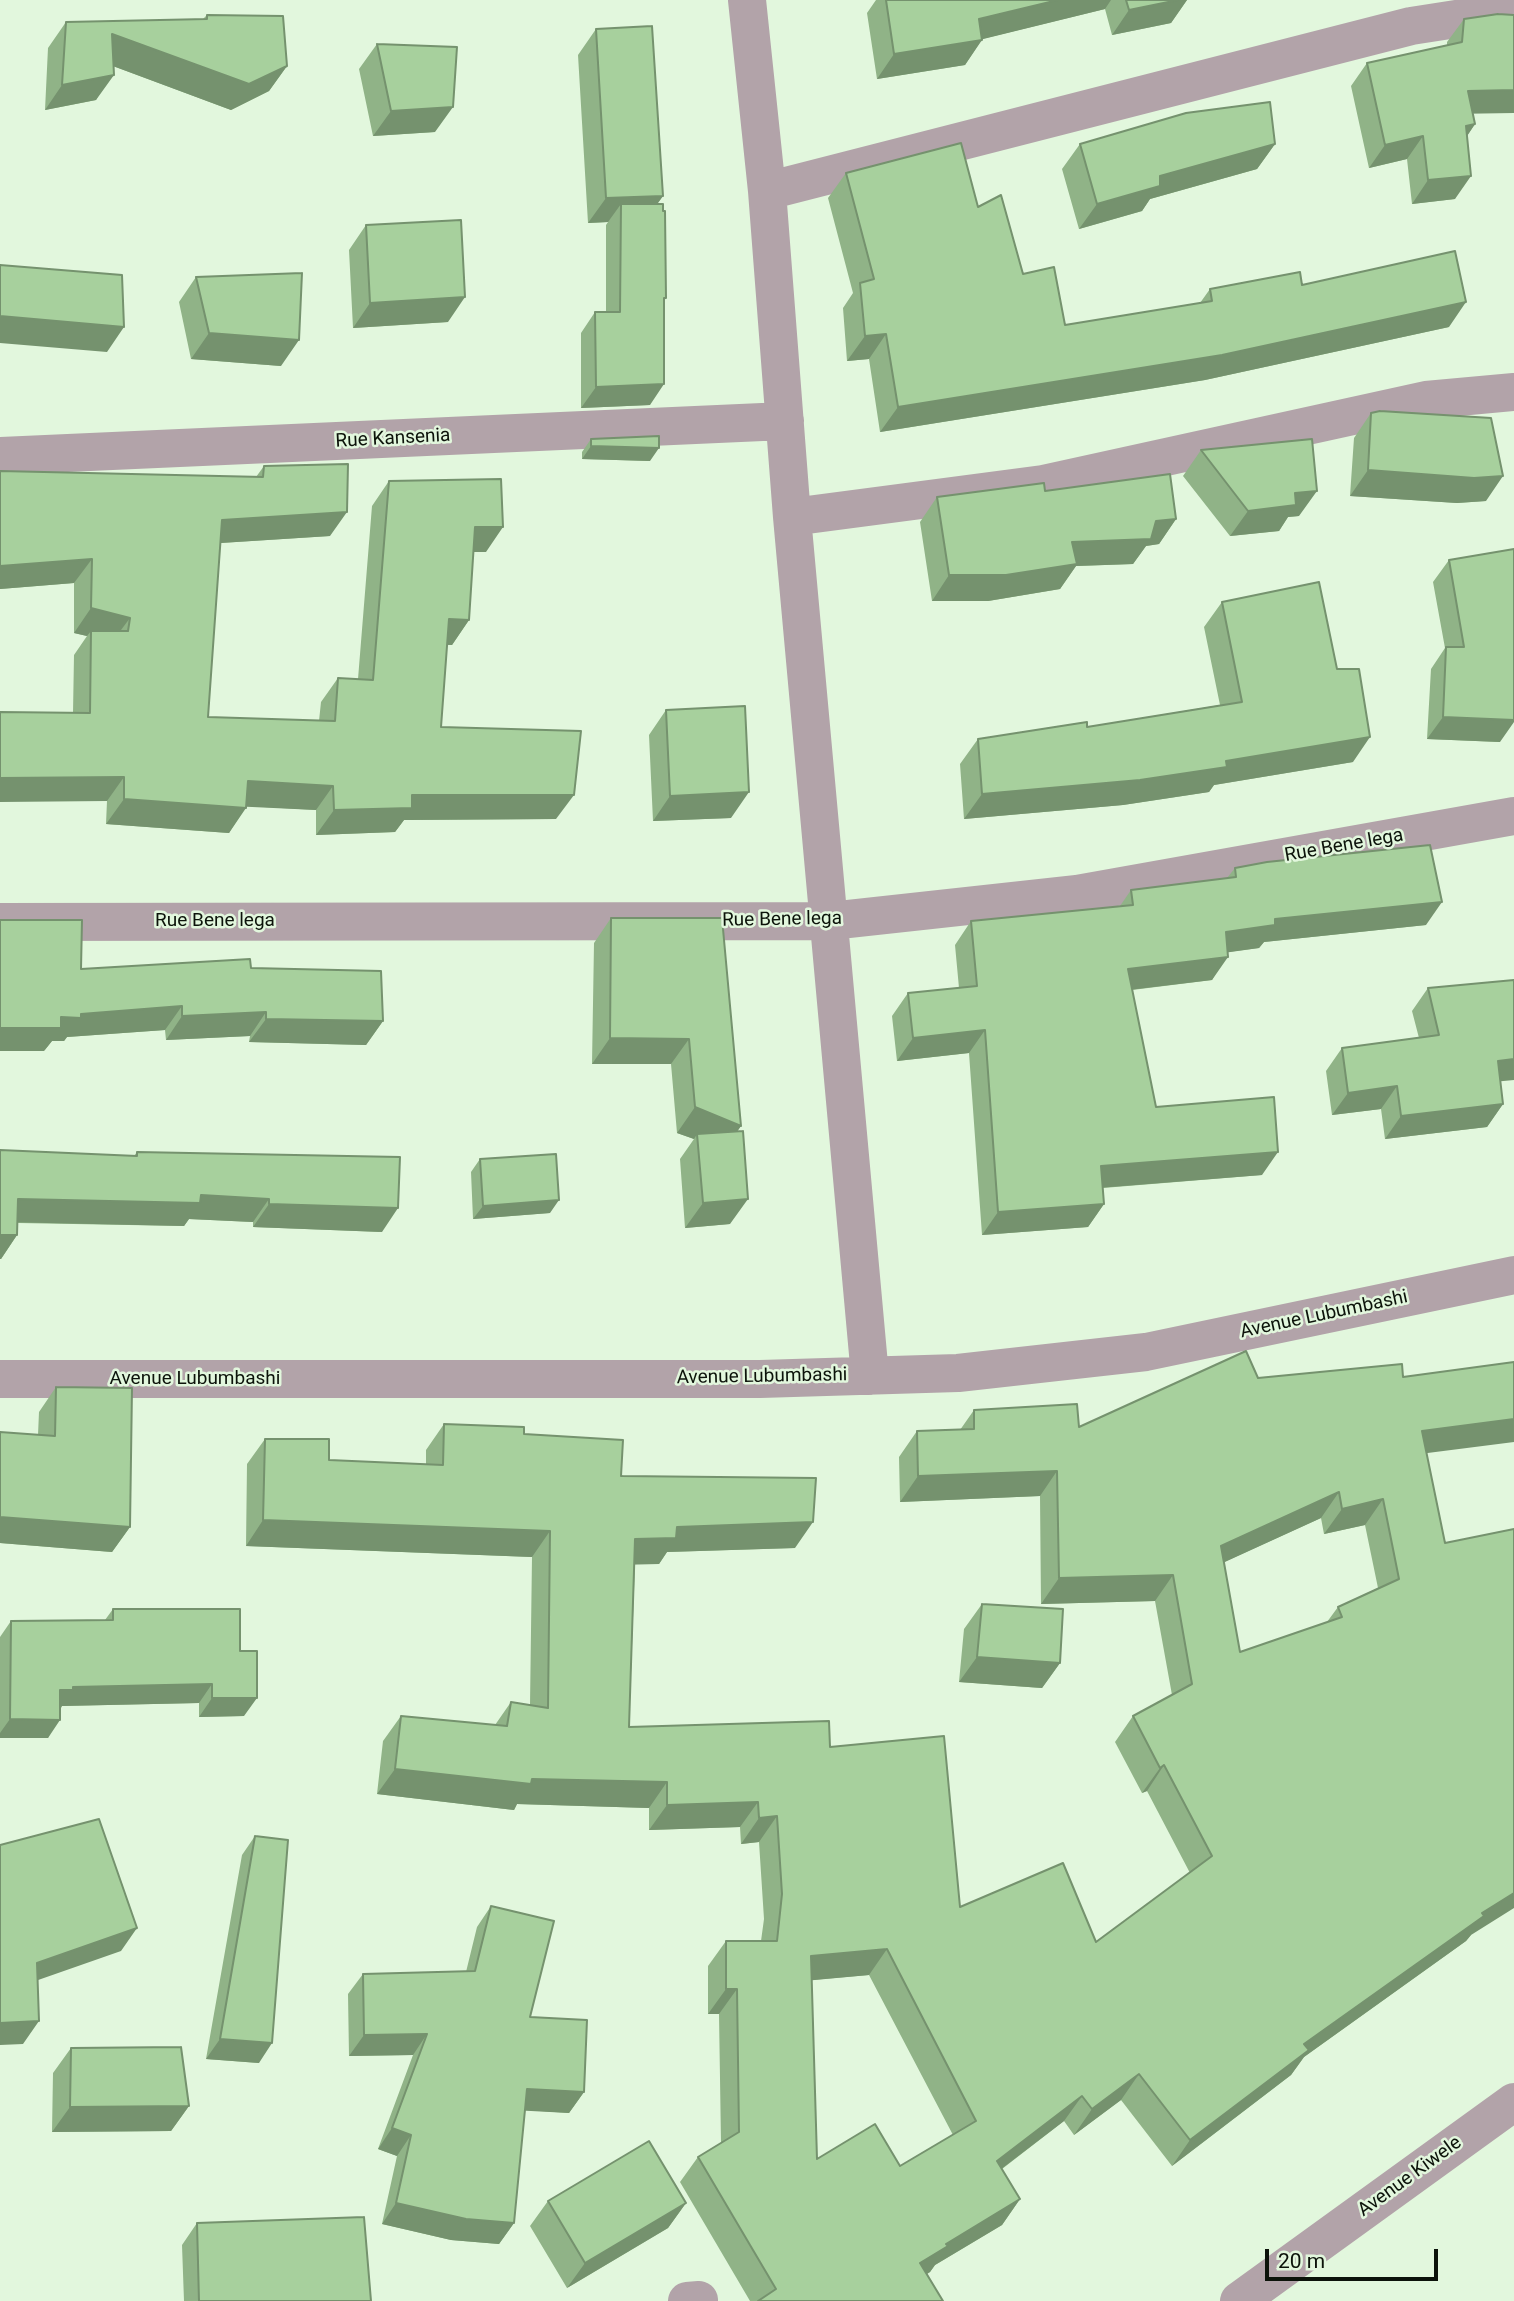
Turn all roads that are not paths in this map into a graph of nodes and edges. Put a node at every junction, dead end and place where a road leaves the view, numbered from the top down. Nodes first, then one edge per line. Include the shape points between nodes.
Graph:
1 (747, 0) edge
2 (1514, 10) edge
3 (767, 191) junction
4 (1514, 391) edge
5 (785, 421) junction
6 (0, 456) edge
7 (792, 517) junction
8 (1514, 816) edge
9 (830, 921) junction
10 (0, 922) edge
11 (1514, 1275) edge
12 (870, 1376) junction
13 (0, 1379) edge
14 (1514, 2102) edge
15 (1239, 2301) edge

1 - 3 street
2 - 3 street via 1411,26
3 - 5 street
4 - 7 street via 1426,400 1043,484
5 - 6 street, Rue Kansenia
5 - 7 street
7 - 9 street
8 - 9 street, Rue Bene lega via 1077,894
9 - 10 street, Rue Bene lega
9 - 12 street
11 - 12 street, Avenue Lubumbashi via 1146,1352 958,1373
12 - 13 street, Avenue Lubumbashi
14 - 15 street, Avenue Kiwele

